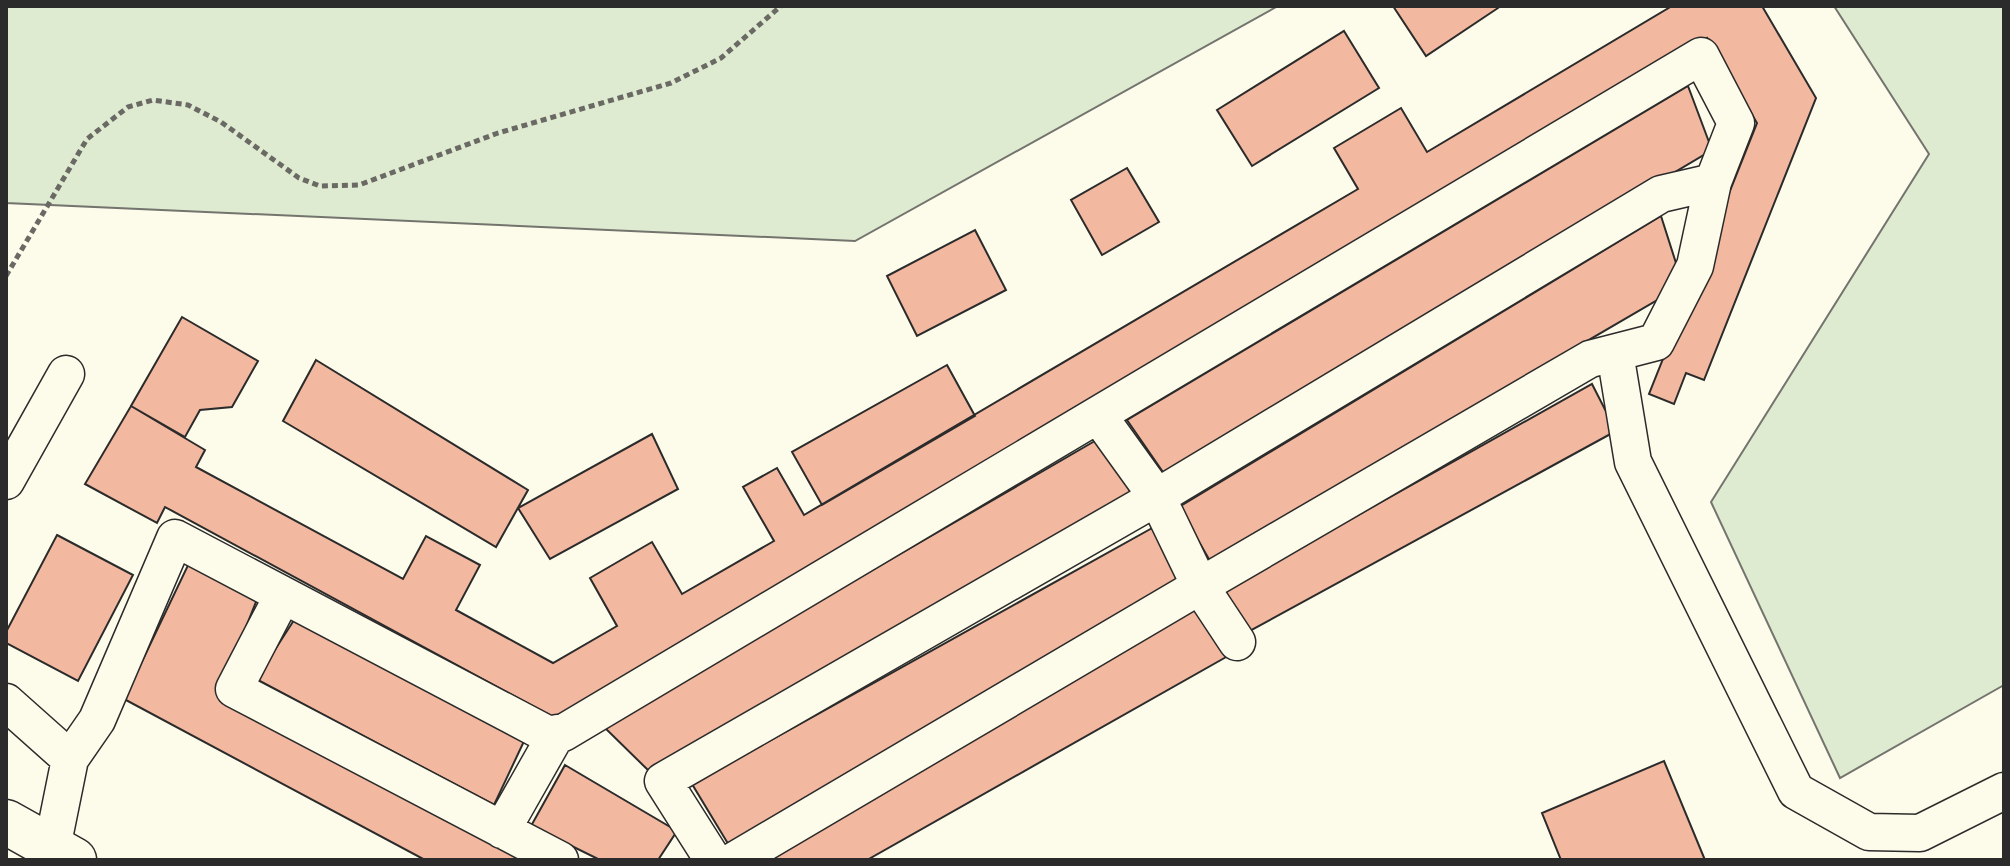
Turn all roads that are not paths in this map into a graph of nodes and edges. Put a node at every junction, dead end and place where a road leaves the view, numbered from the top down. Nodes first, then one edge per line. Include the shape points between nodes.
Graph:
1 (1713, 182) junction
2 (1615, 353) junction
3 (66, 374) dead end
4 (1098, 415) junction
5 (6, 481) edge
6 (1157, 497) junction
7 (1200, 586) junction
8 (283, 595) junction
9 (1237, 642) dead end
10 (6, 702) edge
11 (557, 733) junction
12 (70, 759) junction
13 (2004, 791) edge
14 (6, 822) edge
15 (502, 830) junction
16 (1920, 833) junction
17 (63, 854) edge
18 (560, 860) edge
19 (713, 860) edge
20 (735, 860) edge
21 (1867, 860) edge

1 - 2 lane via 1695,266 1656,342
1 - 4 lane via 1736,123 1701,56
1 - 6 lane via 1661,194
2 - 7 lane via 1590,359
2 - 16 lane via 1633,462 1796,791 1869,832
3 - 5 lane
4 - 6 lane
4 - 11 lane
6 - 7 lane
6 - 19 lane via 663,781
7 - 9 lane
7 - 20 lane
8 - 11 lane via 547,734
8 - 12 lane via 175,538 97,720
8 - 15 lane via 234,689
10 - 12 lane
11 - 15 lane
12 - 17 lane
13 - 16 lane
14 - 17 highway
15 - 18 lane
16 - 21 lane

